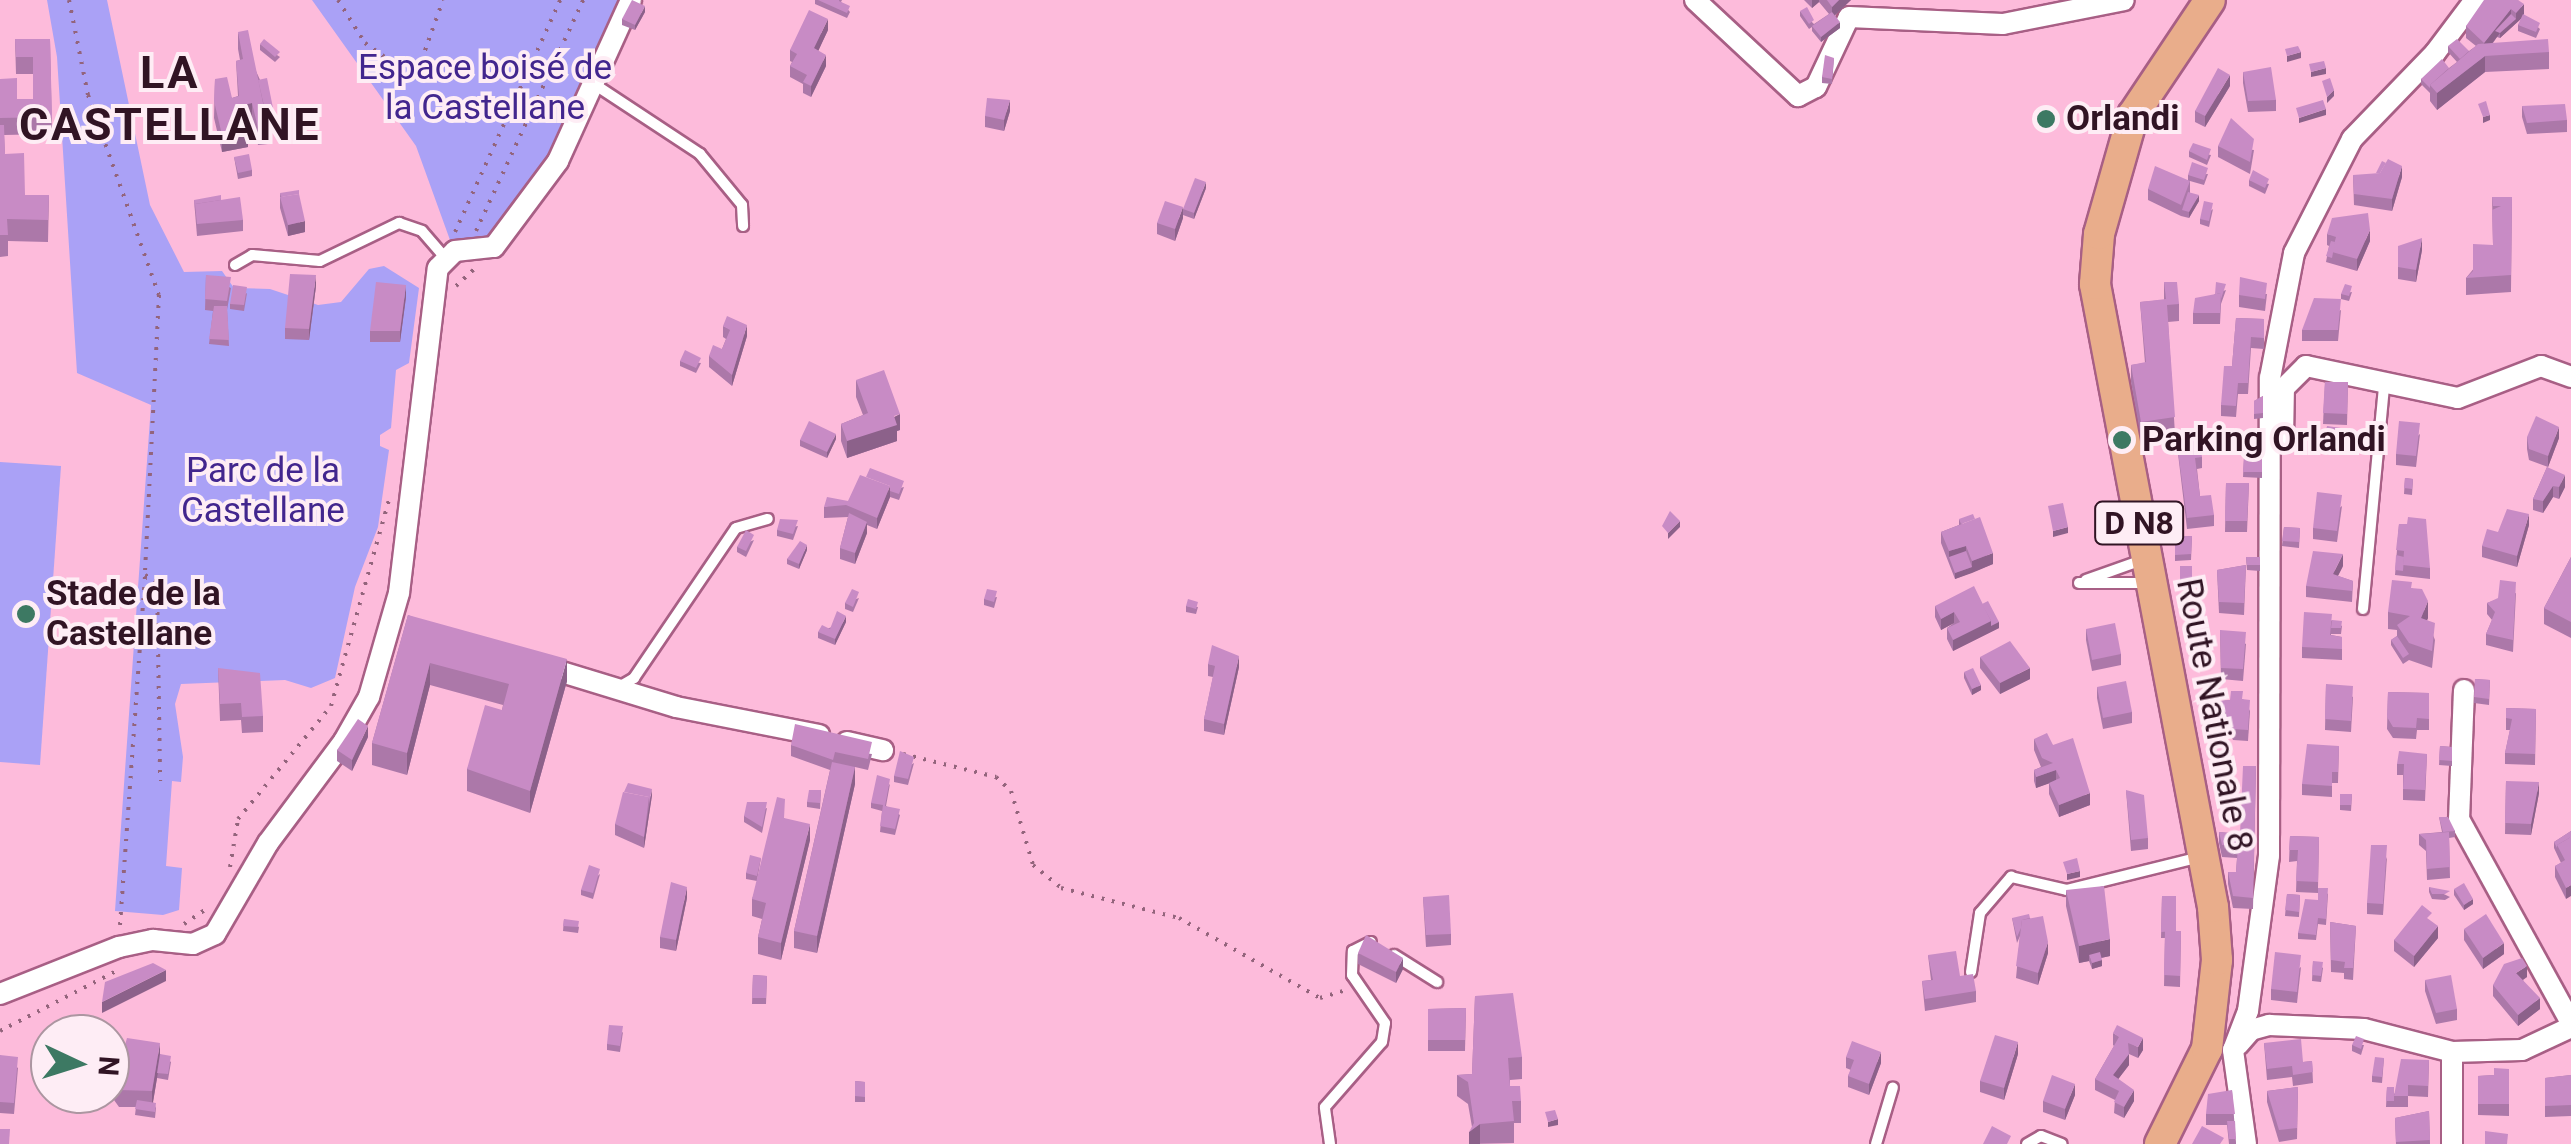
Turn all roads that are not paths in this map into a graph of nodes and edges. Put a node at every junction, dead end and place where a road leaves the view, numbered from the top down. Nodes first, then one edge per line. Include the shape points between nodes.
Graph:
1 (631, 0) edge
2 (1694, 0) edge
3 (2124, 0) edge
4 (2225, 0) edge
5 (2475, 0) edge
6 (2204, 9) edge
7 (593, 84) junction
8 (743, 226) dead end
9 (450, 253) junction
10 (235, 265) dead end
11 (2571, 377) edge
12 (2384, 386) junction
13 (768, 518) dead end
14 (2268, 538) junction
15 (2148, 571) junction
16 (2364, 608) dead end
17 (527, 661) edge
18 (616, 688) junction
19 (2464, 690) dead end
20 (883, 750) road end
21 (2202, 856) junction
22 (1971, 972) edge
23 (1437, 982) dead end
24 (0, 994) edge
25 (2571, 1025) edge
26 (2220, 1050) junction
27 (2452, 1052) junction
28 (1892, 1088) dead end
29 (1330, 1144) edge
30 (1876, 1144) edge
31 (2027, 1144) edge
32 (2062, 1144) edge
33 (2160, 1144) edge
34 (2246, 1144) edge
35 (2452, 1144) edge

1 - 7 street
2 - 3 street via 1798,96 1816,87 1849,17 2003,24
4 - 6 main road, Route Nationale 8 / D N8
5 - 14 street via 2435,53 2352,139 2294,252 2270,378
6 - 15 main road, Route Nationale 8 / D N8 via 2132,115 2099,234 2101,338
7 - 8 lane via 700,154 742,205
7 - 9 street via 558,161 494,247
9 - 10 lane via 400,223 320,261 252,255
9 - 24 street via 438,268 399,622 369,697 268,843 215,934 193,944 153,940 118,947
11 - 12 street via 2541,366 2458,398
12 - 14 street via 2306,366 2284,388 2281,491
12 - 16 lane
13 - 18 lane via 736,528 634,678
14 - 26 street via 2269,856 2248,1011
15 - 15 lane via 2080,583
15 - 21 main road, Route Nationale 8 / D N8
17 - 18 street
18 - 20 street
19 - 25 street via 2459,819
21 - 22 lane via 2067,890 2010,877 1980,913
21 - 26 main road, Route Nationale 8 / D N8 via 2217,960
23 - 29 lane via 1374,942 1353,951 1357,982 1385,1023 1382,1042 1325,1108
25 - 27 street via 2522,1050
26 - 27 street via 2269,1026 2364,1030
26 - 33 main road, Route Nationale 8 / D N8
26 - 34 street
27 - 35 street
28 - 30 lane
31 - 32 lane via 2041,1136

